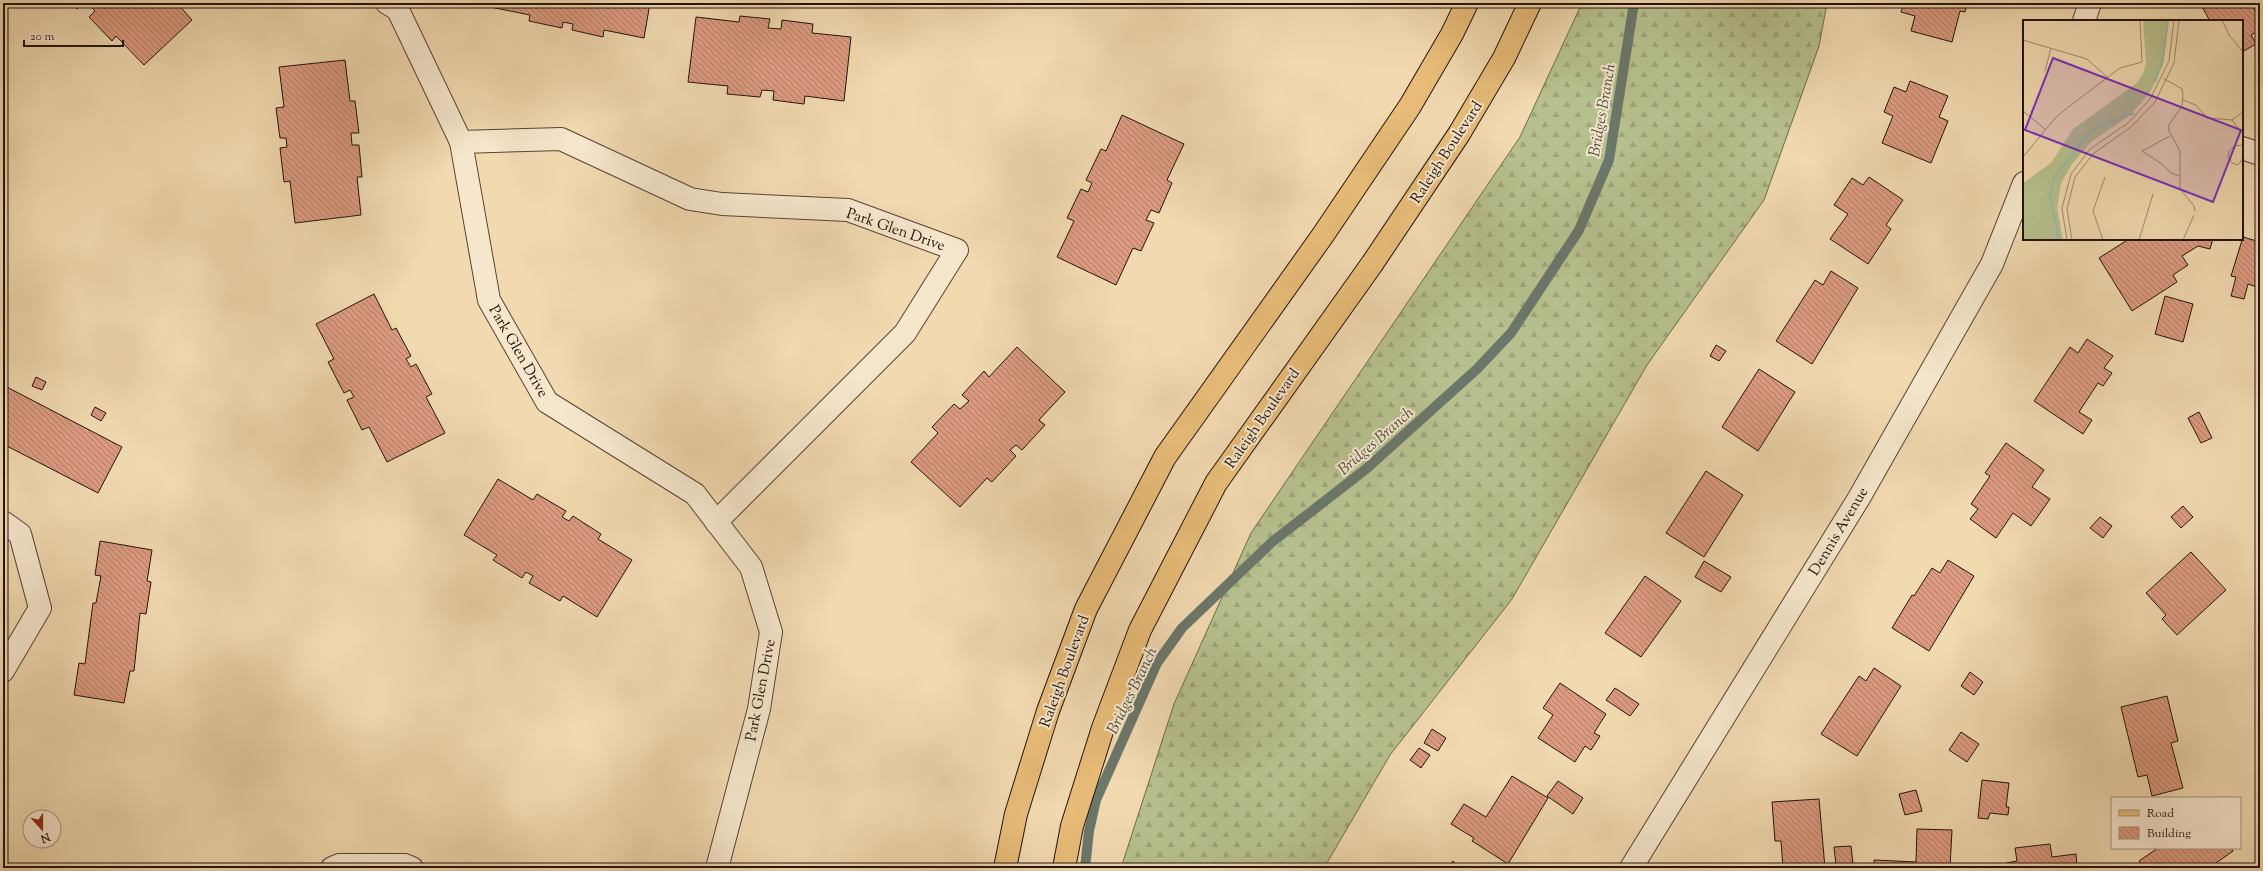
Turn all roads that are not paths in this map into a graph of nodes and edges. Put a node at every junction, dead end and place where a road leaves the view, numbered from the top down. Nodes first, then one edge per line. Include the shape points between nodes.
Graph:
1 (387, 3) edge
2 (1466, 3) edge
3 (1530, 3) edge
4 (2090, 3) edge
5 (2084, 20) edge
6 (461, 142) junction
7 (2243, 148) edge
8 (2260, 154) edge
9 (2023, 186) edge
10 (3, 522) edge
11 (716, 522) junction
12 (3, 670) edge
13 (332, 868) edge
14 (412, 868) edge
15 (717, 868) edge
16 (1005, 868) edge
17 (1064, 868) edge
18 (1631, 868) edge

1 - 6 street, Park Glen Drive via 398,10
2 - 16 main road, Raleigh Boulevard via 1452,34 1405,112 1323,235 1165,457 1086,609 1045,718 1016,814
3 - 17 main road, Raleigh Boulevard via 1504,58 1460,134 1372,264 1216,483 1140,630 1103,728 1072,826
4 - 5 street
6 - 11 street, Park Glen Drive via 489,300 547,402 695,494
6 - 11 street, Park Glen Drive via 561,139 690,199 722,204 848,210 957,250 905,333
7 - 8 street
9 - 18 street, Dennis Avenue via 1992,264 1859,498
10 - 12 street via 20,534 40,608
11 - 15 street, Park Glen Drive via 751,567 771,632 759,709
13 - 14 street via 346,864 405,865

